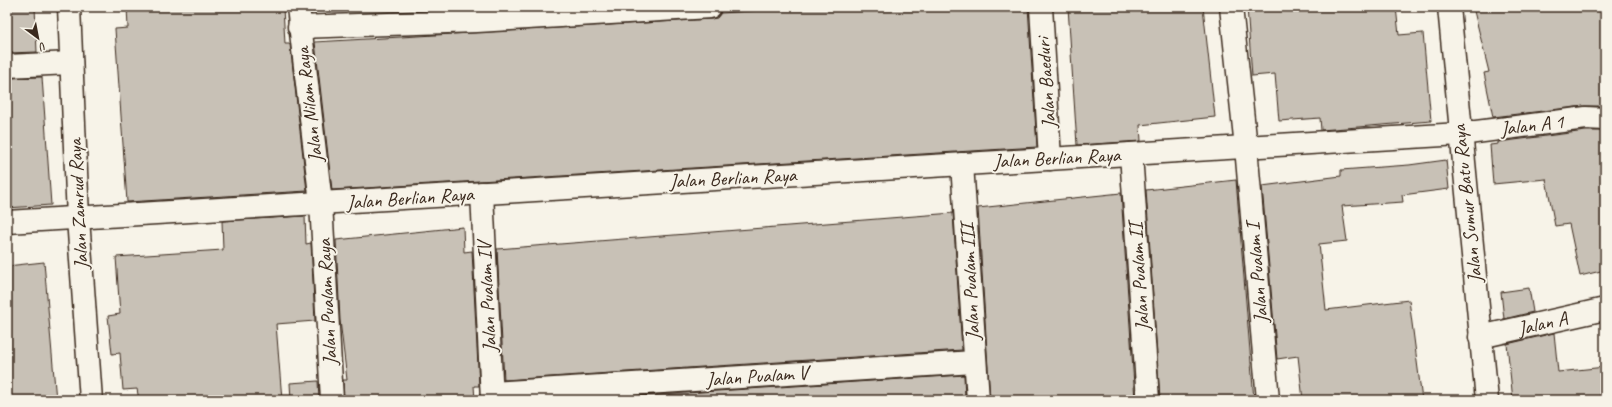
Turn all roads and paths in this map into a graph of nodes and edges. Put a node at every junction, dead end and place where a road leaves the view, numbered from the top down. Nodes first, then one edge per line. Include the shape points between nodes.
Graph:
1 (69, 7) edge
2 (710, 7) edge
3 (1041, 7) edge
4 (1231, 7) edge
5 (1449, 7) edge
6 (477, 14) edge
7 (299, 17) edge
8 (71, 63) junction
9 (7, 66) edge
10 (1605, 119) edge
11 (1460, 134) junction
12 (1246, 147) junction
13 (1131, 154) junction
14 (1050, 158) junction
15 (962, 164) junction
16 (482, 193) junction
17 (321, 203) junction
18 (78, 218) junction
19 (7, 222) edge
20 (1605, 309) edge
21 (1480, 337) junction
22 (974, 362) junction
23 (492, 396) edge
24 (91, 400) edge
25 (332, 400) edge
26 (978, 400) edge
27 (1148, 400) edge
28 (1268, 400) edge
29 (1487, 400) edge

1 - 8 street, Jalan Zamrud Raya
2 - 6 street
3 - 14 street, Jalan Baeduri
4 - 12 street, Jalan Pualam I
5 - 11 street, Jalan Sumur Batu Raya
6 - 7 street
7 - 17 street, Jalan Nilam Raya
8 - 9 street
8 - 18 street, Jalan Zamrud Raya
10 - 11 street, Jalan A 1 via 1586,118
11 - 12 street, Jalan Berlian Raya
11 - 21 street, Jalan Sumur Batu Raya
12 - 13 street, Jalan Berlian Raya
12 - 28 street, Jalan Pualam I
13 - 14 street, Jalan Berlian Raya
13 - 27 street, Jalan Pualam II
14 - 15 street, Jalan Berlian Raya
15 - 16 street, Jalan Berlian Raya
15 - 22 street, Jalan Pualam III
16 - 17 street, Jalan Berlian Raya
16 - 23 street, Jalan Pualam IV
17 - 18 street, Jalan Berlian Raya
17 - 25 street, Jalan Pualam Raya
18 - 19 street, Jalan Berlian Raya
18 - 24 street, Jalan Zamrud Raya
20 - 21 street, Jalan A
21 - 29 street, Jalan Sumur Batu Raya
22 - 23 street, Jalan Pualam V
22 - 26 street, Jalan Pualam III

